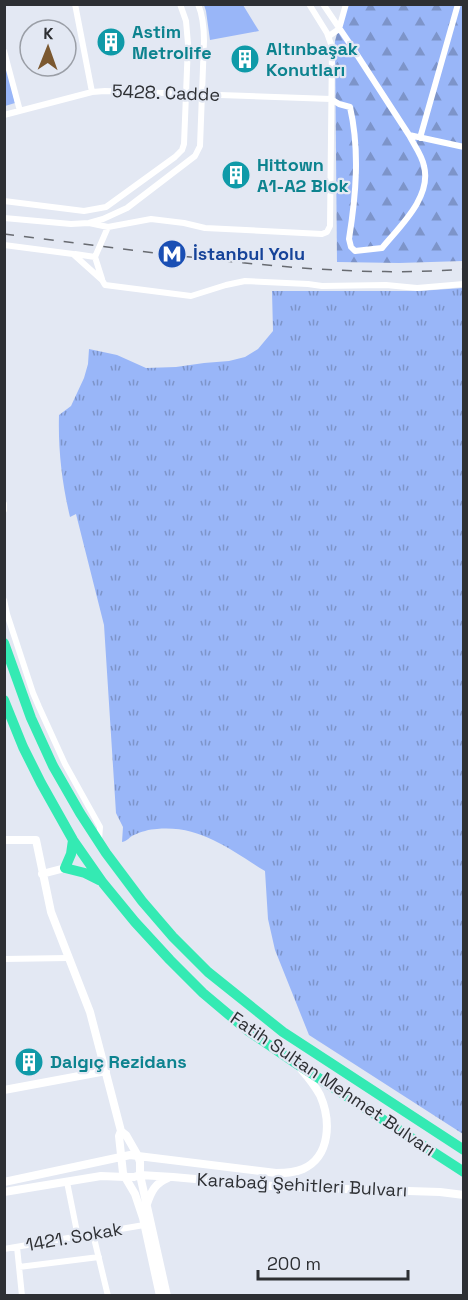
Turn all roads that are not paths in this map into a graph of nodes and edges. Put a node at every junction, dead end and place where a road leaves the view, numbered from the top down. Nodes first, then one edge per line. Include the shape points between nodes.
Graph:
1 (75, 4) edge
2 (180, 4) edge
3 (198, 4) edge
4 (309, 4) edge
5 (323, 4) edge
6 (346, 4) edge
7 (458, 4) edge
8 (339, 29) junction
9 (329, 36) junction
10 (4, 51) edge
11 (92, 92) junction
12 (185, 93) junction
13 (203, 94) junction
14 (331, 99) junction
15 (20, 111) junction
16 (4, 115) edge
17 (409, 135) junction
18 (420, 138) junction
19 (464, 147) edge
20 (4, 201) edge
21 (4, 218) edge
22 (89, 223) junction
23 (108, 227) junction
24 (4, 245) edge
25 (73, 254) junction
26 (95, 257) junction
27 (102, 280) junction
28 (464, 284) edge
29 (4, 504) edge
30 (4, 510) edge
31 (4, 600) edge
32 (4, 643) edge
33 (28, 695) junction
34 (4, 700) edge
35 (4, 840) edge
36 (73, 840) junction
37 (99, 842) junction
38 (65, 868) junction
39 (42, 874) junction
40 (103, 883) junction
41 (68, 958) junction
42 (4, 959) edge
43 (297, 1064) junction
44 (106, 1071) junction
45 (4, 1090) edge
46 (121, 1131) junction
47 (464, 1150) edge
48 (138, 1156) junction
49 (121, 1158) junction
50 (464, 1172) edge
51 (140, 1175) junction
52 (125, 1177) junction
53 (173, 1177) junction
54 (4, 1182) edge
55 (67, 1182) junction
56 (4, 1192) edge
57 (464, 1195) edge
58 (147, 1204) junction
59 (144, 1225) junction
60 (93, 1234) junction
61 (78, 1237) junction
62 (17, 1247) junction
63 (4, 1249) edge
64 (99, 1257) junction
65 (19, 1267) junction
66 (22, 1296) edge
67 (108, 1296) edge
68 (160, 1296) edge
69 (167, 1296) edge

1 - 11 street
2 - 12 street via 188,44
3 - 13 street via 204,31
4 - 9 street
5 - 8 street
6 - 8 street
7 - 18 street
8 - 9 street
8 - 17 street
9 - 14 street
10 - 15 street
11 - 12 street, 5428. Cadde
11 - 15 street, 5428. Cadde
12 - 13 street, 5428. Cadde
12 - 20 street via 182,150 106,207 84,211
13 - 14 street, 5428. Cadde
13 - 22 street via 200,146 195,156 127,208
14 - 17 street via 350,107 355,130 356,176 349,239 355,251 382,249 422,195 424,164
14 - 23 street via 330,226 325,234 205,228 151,219
15 - 16 street, 5428. Cadde
17 - 18 street
18 - 19 street
21 - 22 street
22 - 23 street
23 - 26 street
24 - 25 street
25 - 26 street
25 - 27 street
26 - 27 street
27 - 28 street via 105,285 191,296 245,281 417,288
29 - 30 street
31 - 33 street
32 - 33 highway, Fatih Sultan Mehmet Bulvarı
33 - 37 highway, Fatih Sultan Mehmet Bulvarı via 31,718 53,766
33 - 37 street via 100,827
34 - 36 highway, Fatih Sultan Mehmet Bulvarı via 23,747
35 - 39 main road via 36,840
36 - 38 highway
36 - 40 highway, Fatih Sultan Mehmet Bulvarı
37 - 47 highway, Fatih Sultan Mehmet Bulvarı via 172,937 208,972 283,1032
38 - 39 main road
38 - 40 highway
39 - 41 main road
40 - 43 highway, Fatih Sultan Mehmet Bulvarı via 163,953 204,993 247,1030
41 - 42 street
41 - 44 main road via 90,1012
43 - 48 main road, Karabağ Şehitleri Bulvarı via 320,1096 327,1122 325,1146 302,1169 276,1173
43 - 50 highway, Fatih Sultan Mehmet Bulvarı
44 - 45 main road
44 - 46 main road
46 - 48 main road
46 - 49 main road
48 - 49 main road, Karabağ Şehitleri Bulvarı
48 - 51 main road
49 - 52 main road
49 - 54 main road, Karabağ Şehitleri Bulvarı
51 - 52 main road, Karabağ Şehitleri Bulvarı
51 - 53 main road, Karabağ Şehitleri Bulvarı
51 - 58 main road
52 - 55 main road, Karabağ Şehitleri Bulvarı via 109,1175
52 - 59 main road via 135,1194
53 - 57 main road, Karabağ Şehitleri Bulvarı via 284,1187
53 - 58 main road via 157,1185
55 - 56 main road, Karabağ Şehitleri Bulvarı
55 - 61 street
58 - 69 main road
59 - 60 street, 1421. Sokak
59 - 68 main road
60 - 61 street, 1421. Sokak
60 - 64 street
61 - 62 street, 1421. Sokak
62 - 63 street, 1421. Sokak
62 - 65 street
64 - 65 street
64 - 67 street
65 - 66 street

